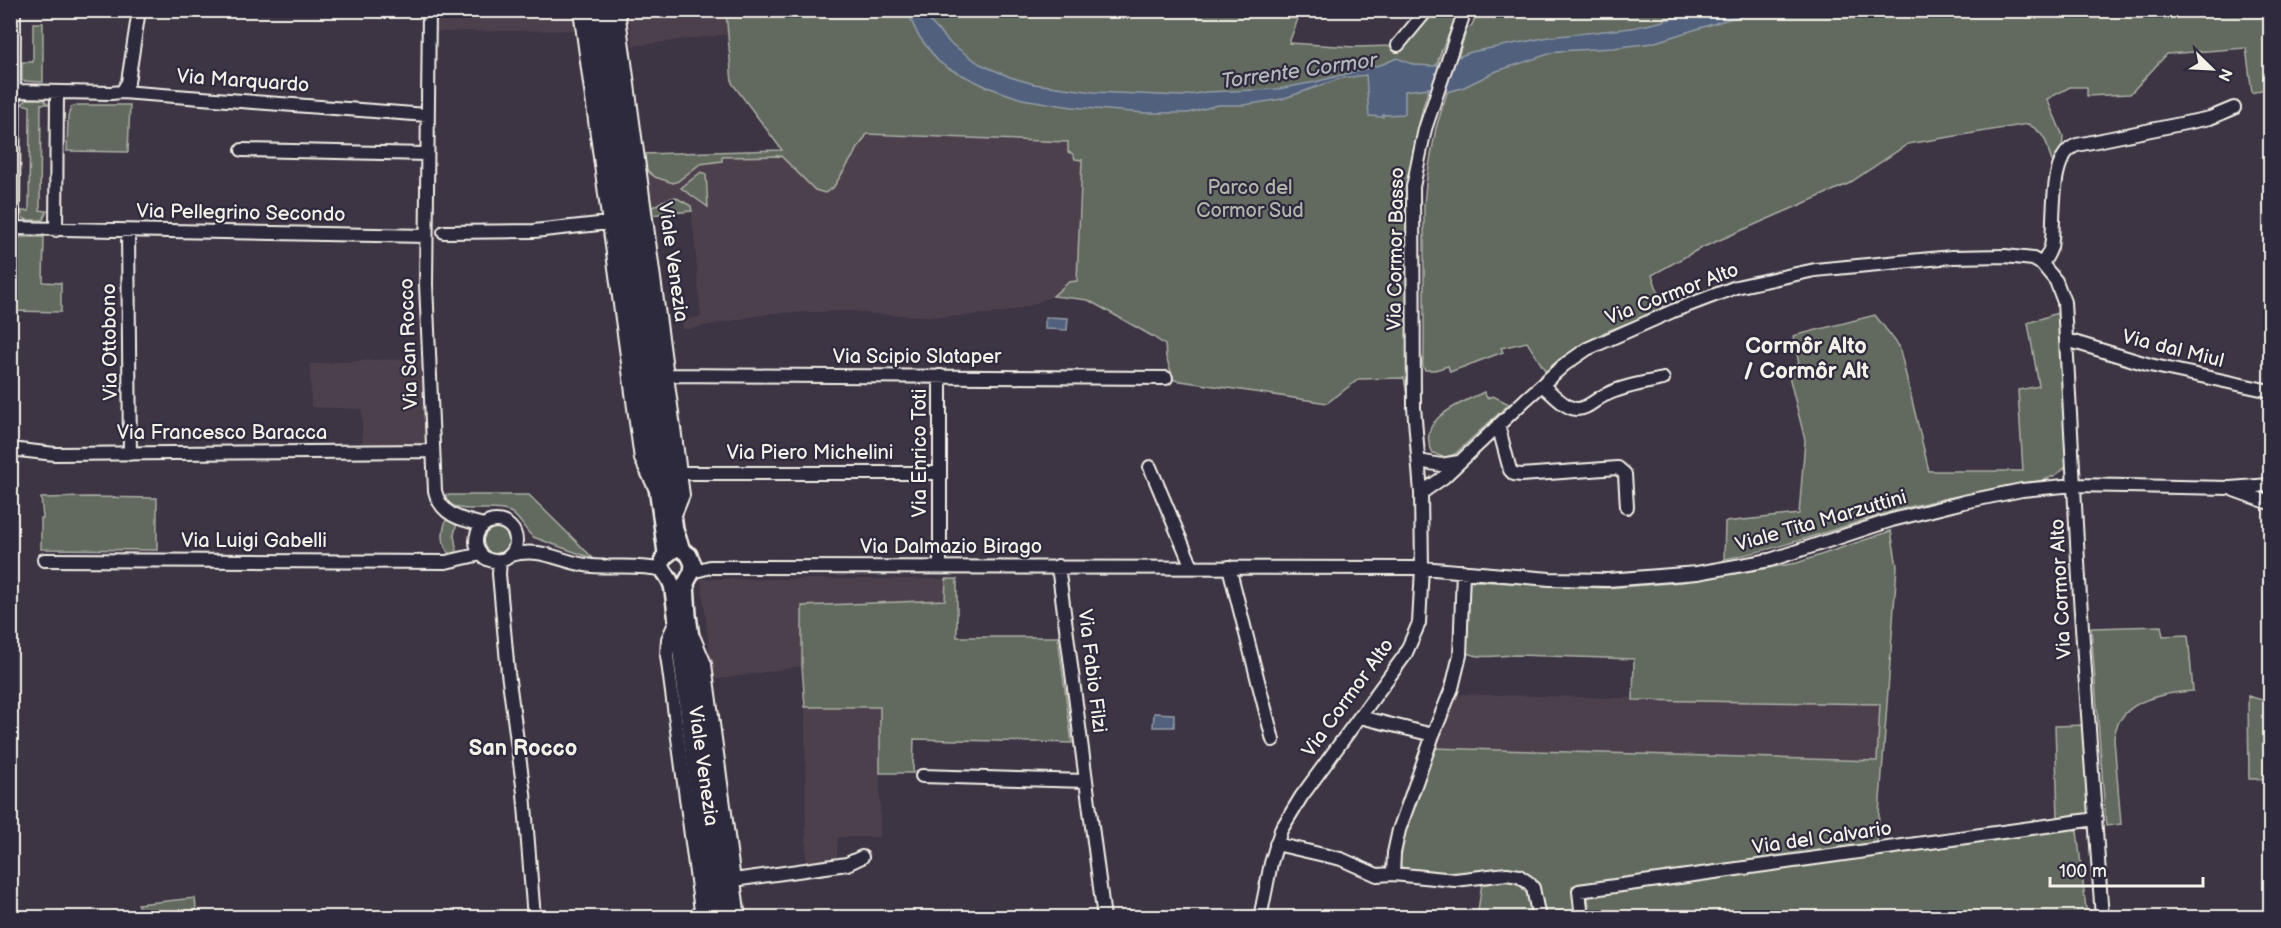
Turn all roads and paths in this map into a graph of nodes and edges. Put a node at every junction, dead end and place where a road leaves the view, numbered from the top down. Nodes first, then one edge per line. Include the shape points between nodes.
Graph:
1 (14, 10) edge
2 (139, 10) edge
3 (429, 10) edge
4 (580, 10) edge
5 (592, 10) edge
6 (607, 10) edge
7 (618, 10) edge
8 (1427, 10) edge
9 (1463, 16) edge
10 (1398, 45) dead end
11 (14, 91) junction
12 (57, 92) junction
13 (122, 92) junction
14 (2234, 108) dead end
15 (427, 115) junction
16 (242, 150) dead end
17 (427, 154) junction
18 (608, 223) junction
19 (12, 228) edge
20 (56, 230) junction
21 (128, 231) junction
22 (444, 232) dead end
23 (426, 236) junction
24 (2042, 264) junction
25 (2067, 340) junction
26 (667, 375) junction
27 (940, 376) junction
28 (1166, 378) dead end
29 (1664, 379) dead end
30 (1542, 385) junction
31 (2271, 391) edge
32 (1498, 424) junction
33 (10, 449) edge
34 (433, 452) junction
35 (130, 454) junction
36 (1419, 460) junction
37 (1459, 462) junction
38 (1150, 467) dead end
39 (680, 473) junction
40 (940, 473) junction
41 (2074, 485) junction
42 (2271, 485) edge
43 (2230, 488) junction
44 (1421, 493) junction
45 (659, 497) junction
46 (2271, 503) edge
47 (1627, 507) dead end
48 (674, 517) junction
49 (514, 534) junction
50 (479, 540) junction
51 (533, 551) junction
52 (502, 558) junction
53 (44, 560) dead end
54 (688, 565) junction
55 (665, 566) junction
56 (939, 566) junction
57 (1058, 566) junction
58 (1192, 567) junction
59 (1229, 567) junction
60 (1422, 568) junction
61 (1464, 571) junction
62 (676, 621) junction
63 (690, 628) junction
64 (1360, 717) junction
65 (1433, 735) junction
66 (1273, 740) dead end
67 (922, 776) dead end
68 (1086, 781) junction
69 (2096, 819) junction
70 (1276, 844) junction
71 (862, 857) dead end
72 (1393, 874) junction
73 (734, 880) junction
74 (534, 918) edge
75 (702, 918) edge
76 (714, 918) edge
77 (729, 918) edge
78 (739, 918) edge
79 (1104, 918) edge
80 (1260, 918) edge
81 (1539, 918) edge
82 (1582, 918) edge
83 (2102, 918) edge

1 - 11 street, Via Pellegrino Secondo
2 - 13 street via 128,82
3 - 15 street, Via San Rocco
4 - 18 street, Viale Venezia
5 - 45 main road, Viale Venezia
6 - 48 main road, Viale Venezia
7 - 26 street, Viale Venezia
8 - 10 street
9 - 36 street, Via Cormor Basso via 1415,169 1414,407
11 - 12 street
11 - 19 street, Via Pellegrino Secondo
12 - 13 street, Via Marquardo
12 - 20 street
13 - 15 street, Via Marquardo
14 - 24 street via 2210,118 2067,150 2052,210 2051,245
15 - 17 street, Via San Rocco
16 - 17 street
17 - 23 street, Via San Rocco
18 - 22 street via 534,231
18 - 45 street, Viale Venezia via 640,459
19 - 20 street, Via Pellegrino Secondo
20 - 21 street, Via Pellegrino Secondo
21 - 23 street, Via Pellegrino Secondo
21 - 35 street, Via Ottobono
23 - 34 street, Via San Rocco
24 - 25 street, Via Cormor Alto via 2061,292
24 - 30 street, Via Cormor Alto via 2013,257 1952,257 1815,270 1736,287 1587,349
25 - 31 street, Via dal Miul via 2150,365
25 - 41 street, Via Cormor Alto
26 - 27 street, Via Scipio Slataper
26 - 39 street, Viale Venezia
27 - 28 street, Via Scipio Slataper
27 - 40 street, Via Enrico Toti
29 - 30 street via 1605,394 1575,410
30 - 32 street, Via Cormor Alto
32 - 37 street, Via Cormor Alto
32 - 47 street via 1514,474 1618,468 1625,474
33 - 35 street, Via Francesco Baracca
34 - 35 street, Via Francesco Baracca
34 - 50 street, Via San Rocco via 437,500 462,519
36 - 37 street via 1441,465
36 - 44 street, Via Cormor Alto
37 - 44 street, Via Cormor Alto
38 - 58 street
39 - 40 street, Via Piero Michelini
39 - 48 street, Viale Venezia via 683,495
40 - 56 street, Via Enrico Toti
41 - 43 street, Viale Tita Marzuttini
41 - 61 street, Viale Tita Marzuttini via 2022,490 1964,502 1892,520 1770,560 1696,573 1579,580
41 - 69 street, Via Cormor Alto
42 - 43 street, Viale Tita Marzuttini
43 - 46 street, Viale Tita Marzuttini
44 - 60 street, Via Cormor Alto
45 - 55 main road, Viale Venezia
48 - 54 main road, Viale Venezia via 676,535
49 - 50 street via 501,521 489,522
49 - 51 street
49 - 52 street via 515,545
50 - 52 street
50 - 53 street, Via Luigi Gabelli via 463,557 446,562
51 - 52 street
51 - 55 street via 590,566
52 - 74 street via 499,574
54 - 55 main road via 679,581
54 - 55 main road via 676,549
54 - 56 street, Via Dalmazio Birago
54 - 63 main road, Viale Venezia via 685,586
55 - 62 main road, Viale Venezia
56 - 57 street, Via Dalmazio Birago
57 - 58 street, Via Dalmazio Birago
57 - 68 street, Via Fabio Filzi
58 - 59 street, Via Dalmazio Birago
59 - 60 street, Via Dalmazio Birago
59 - 66 street
60 - 61 street, Viale Tita Marzuttini
60 - 64 street, Via Cormor Alto via 1421,608 1413,639
61 - 65 street via 1460,655
62 - 75 street, Viale Venezia via 668,639 667,655
62 - 76 main road, Viale Venezia
63 - 73 street, Viale Venezia via 705,664
63 - 77 main road, Viale Venezia
64 - 65 street
64 - 70 street, Via Cormor Alto via 1301,797
65 - 72 street via 1399,830
67 - 68 street
68 - 79 street, Via Fabio Filzi
69 - 82 street, Via del Calvario via 1579,891
69 - 83 street, Via Cormor Alto
70 - 72 street via 1341,859 1377,876
70 - 80 street, Via Cormor Alto
71 - 73 street via 847,864
72 - 81 street via 1455,880 1519,876 1533,888
73 - 78 street, Viale Venezia

